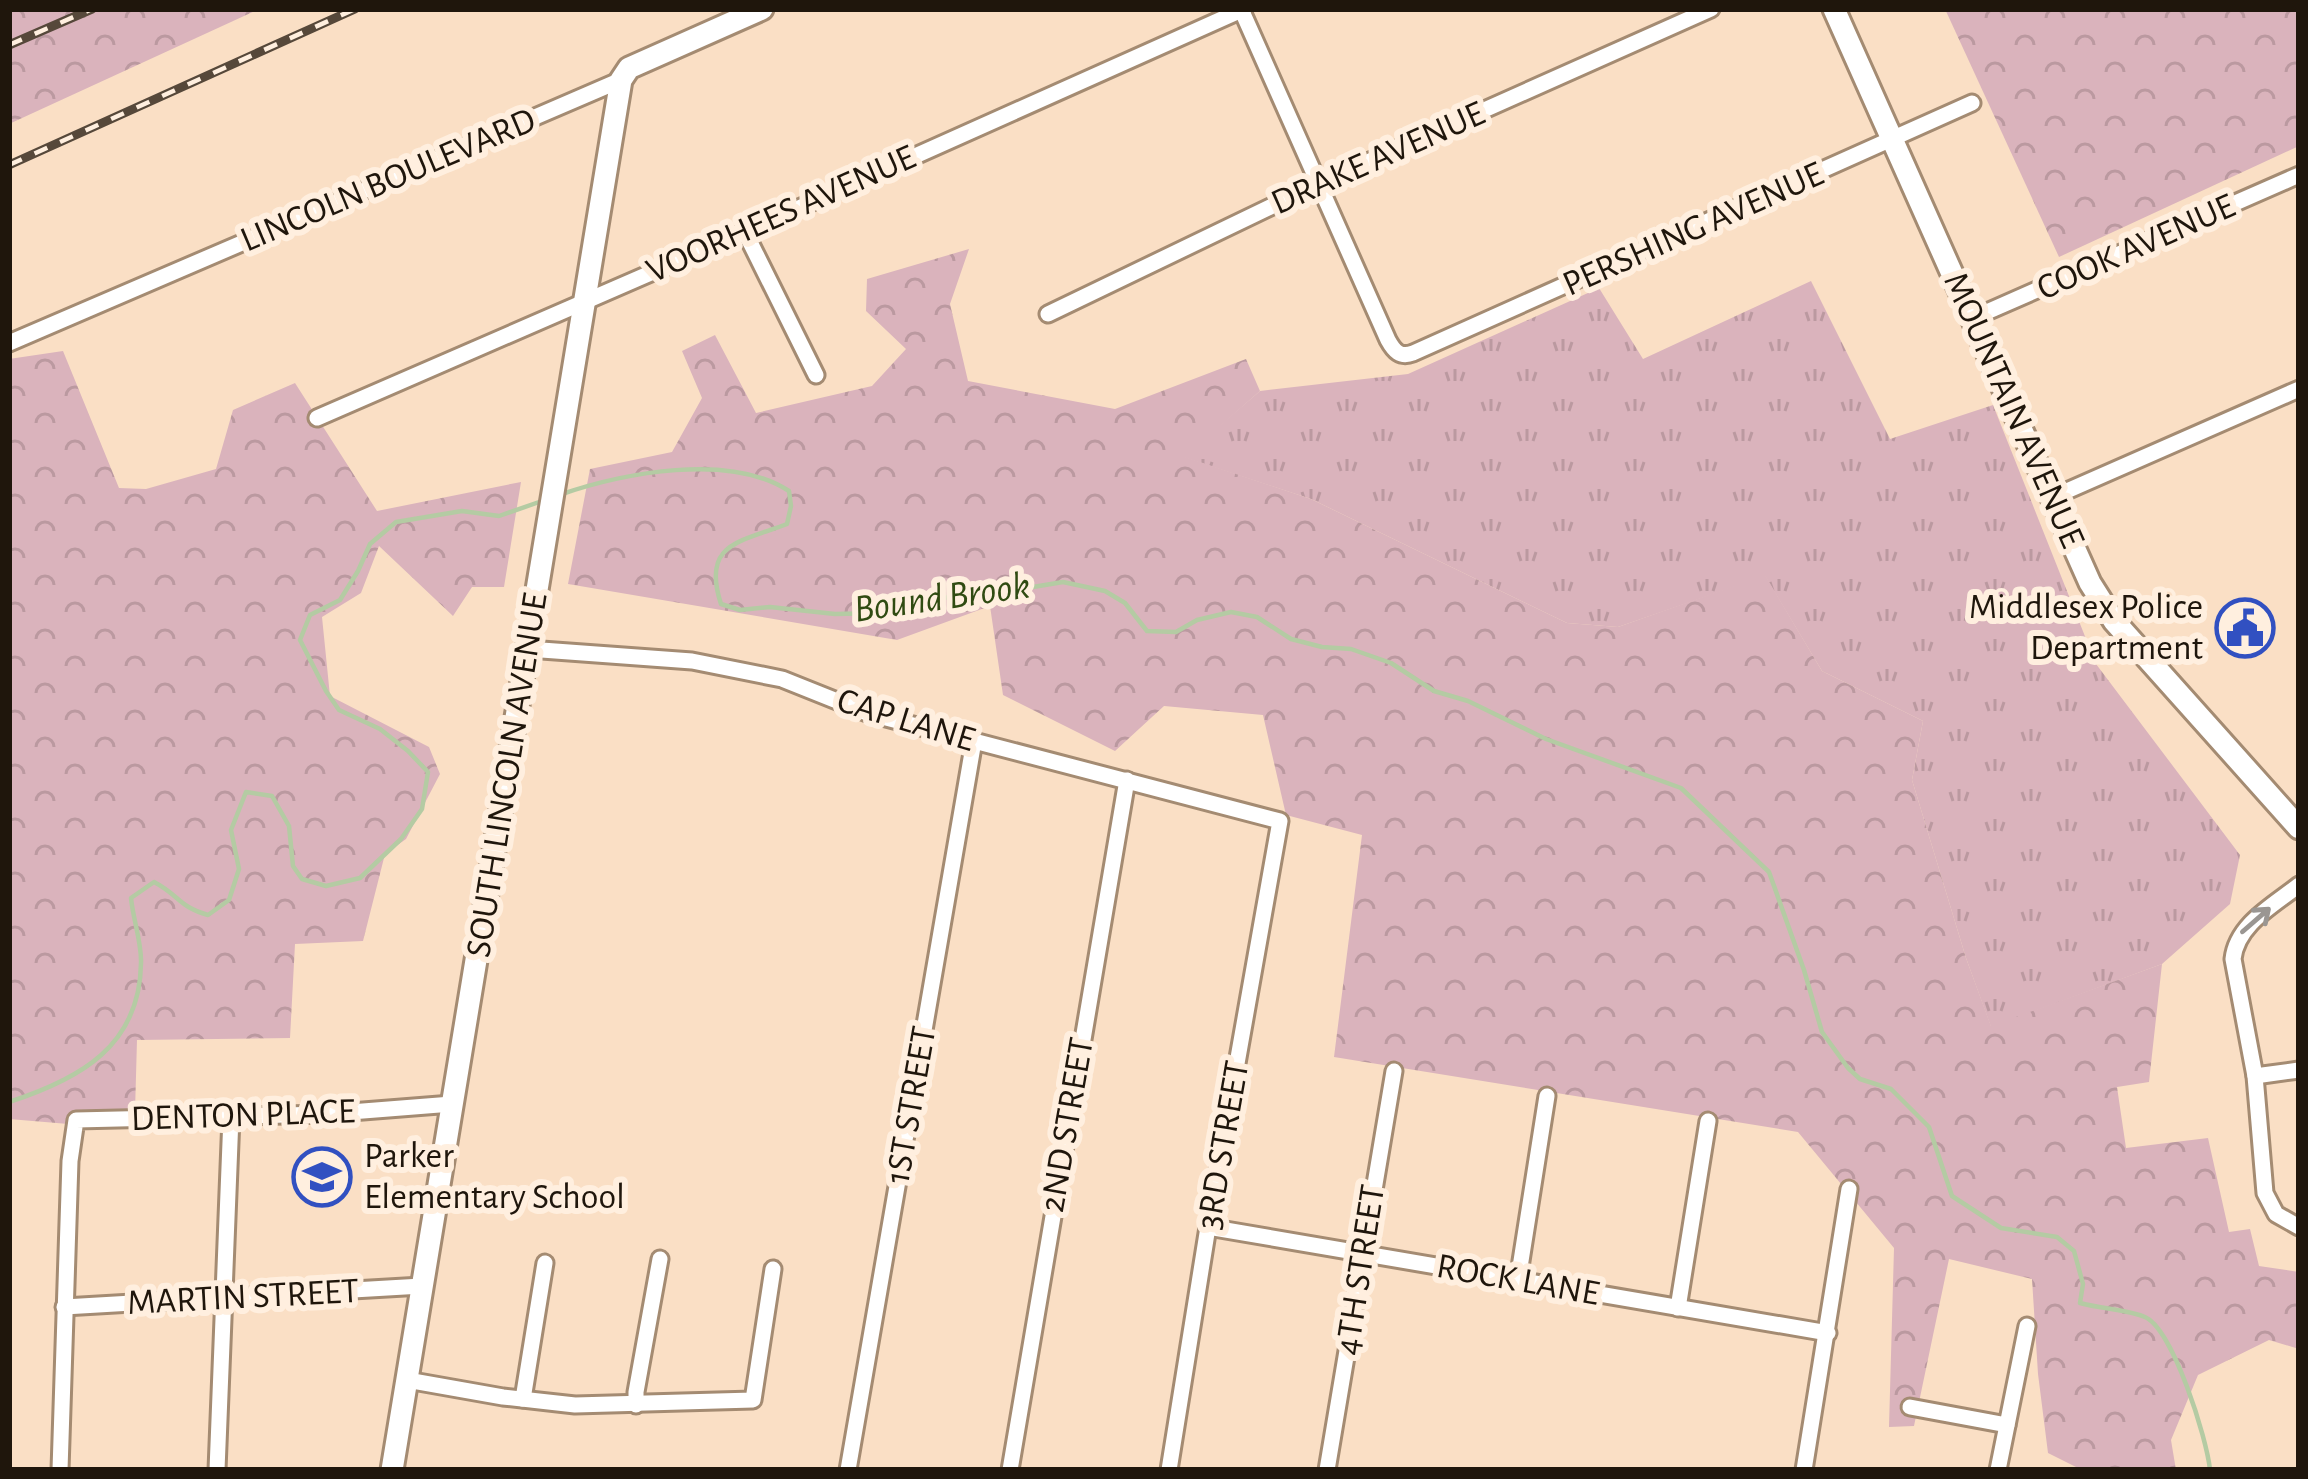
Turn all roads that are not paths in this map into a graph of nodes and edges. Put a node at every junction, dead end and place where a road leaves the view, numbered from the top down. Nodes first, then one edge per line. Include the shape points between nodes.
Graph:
1 (762, 9) edge
2 (1242, 9) edge
3 (1711, 9) edge
4 (1834, 9) edge
5 (620, 80) junction
6 (1972, 103) dead end
7 (1893, 140) junction
8 (2299, 175) edge
9 (1318, 184) junction
10 (745, 232) junction
11 (584, 302) junction
12 (1048, 314) dead end
13 (1973, 318) junction
14 (9, 343) edge
15 (816, 376) dead end
16 (2299, 389) edge
17 (317, 418) dead end
18 (2053, 497) junction
19 (528, 649) junction
20 (974, 741) junction
21 (1127, 780) junction
22 (1280, 821) joint
23 (2299, 828) edge
24 (2299, 885) edge
25 (2299, 1070) edge
26 (1394, 1071) dead end
27 (2255, 1076) junction
28 (1546, 1096) dead end
29 (452, 1104) junction
30 (231, 1118) junction
31 (1708, 1121) dead end
32 (1849, 1189) dead end
33 (1208, 1227) junction
34 (2299, 1227) edge
35 (1363, 1253) junction
36 (660, 1259) dead end
37 (545, 1263) dead end
38 (773, 1269) dead end
39 (1518, 1280) junction
40 (422, 1286) junction
41 (226, 1297) junction
42 (64, 1307) junction
43 (1678, 1307) junction
44 (2027, 1326) dead end
45 (1828, 1333) junction
46 (406, 1380) junction
47 (523, 1399) junction
48 (636, 1405) junction
49 (1910, 1407) dead end
50 (2006, 1425) junction
51 (60, 1470) edge
52 (217, 1470) edge
53 (392, 1470) edge
54 (848, 1470) edge
55 (1010, 1470) edge
56 (1169, 1470) edge
57 (1327, 1470) edge
58 (1804, 1470) edge
59 (1998, 1470) edge

1 - 5 street, LINCOLN BOULEVARD via 629,68
2 - 9 street
2 - 10 street, VOORHEES AVENUE
3 - 9 street, DRAKE AVENUE
4 - 7 street, MOUNTAIN AVENUE
5 - 11 street, SOUTH LINCOLN AVENUE
5 - 14 street, LINCOLN BOULEVARD
6 - 7 street, PERSHING AVENUE
7 - 9 street, PERSHING AVENUE via 1413,353 1398,353 1388,340
7 - 13 street, MOUNTAIN AVENUE
8 - 13 street, COOK AVENUE
9 - 12 street, DRAKE AVENUE
10 - 11 street, VOORHEES AVENUE
10 - 15 street
11 - 17 street, VOORHEES AVENUE
11 - 19 street, SOUTH LINCOLN AVENUE
13 - 18 street, MOUNTAIN AVENUE
16 - 18 street
18 - 23 street, MOUNTAIN AVENUE via 2114,621
19 - 20 street, CAP LANE via 692,662 782,679
19 - 29 street, SOUTH LINCOLN AVENUE
20 - 21 street, CAP LANE
20 - 54 street, 1ST STREET
21 - 22 street, CAP LANE
21 - 55 street, 2ND STREET
22 - 33 street, 3RD STREET
27 -> 24 street via 2234,946
25 - 27 street
26 - 35 street, 4TH STREET
27 - 34 street via 2265,1193 2276,1214
28 - 39 street
29 - 30 street, DENTON PLACE
29 - 40 street, SOUTH LINCOLN AVENUE
30 - 41 street
30 - 42 street, DENTON PLACE via 76,1120
31 - 43 street
32 - 45 street
33 - 35 street, ROCK LANE
33 - 56 street, 3RD STREET
35 - 39 street, ROCK LANE
35 - 57 street, 4TH STREET
36 - 48 street
37 - 47 street
38 - 48 street via 753,1400
39 - 43 street, ROCK LANE
40 - 41 street, MARTIN STREET
40 - 46 street, SOUTH LINCOLN AVENUE
41 - 42 street, MARTIN STREET
41 - 52 street
42 - 51 street
43 - 45 street, ROCK LANE
44 - 50 street
45 - 58 street
46 - 47 street
46 - 53 street, SOUTH LINCOLN AVENUE
47 - 48 street
49 - 50 street
50 - 59 street

